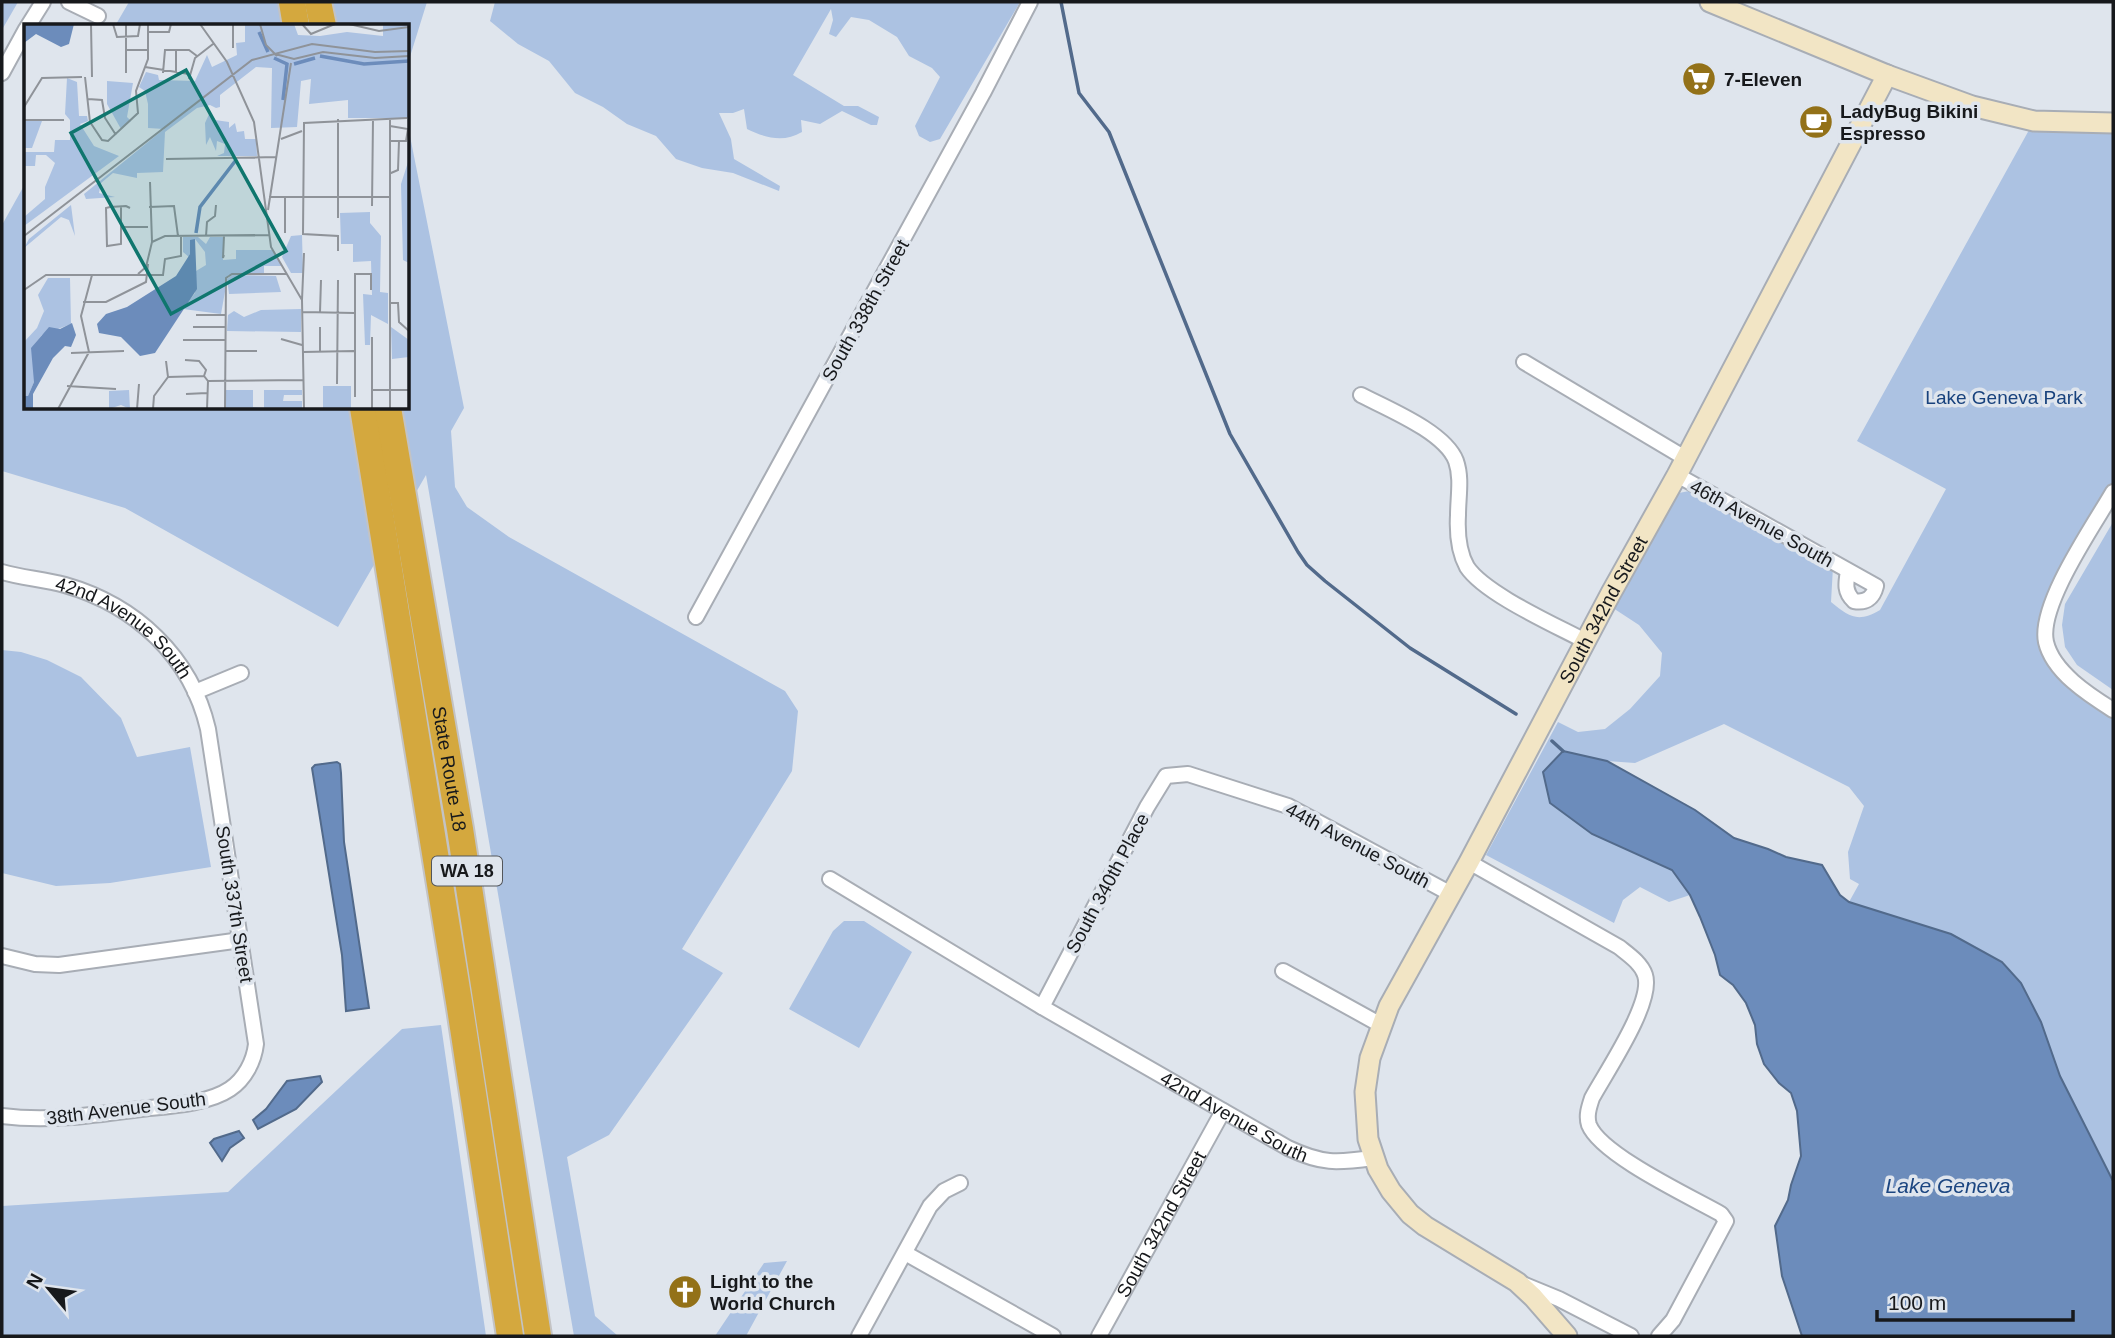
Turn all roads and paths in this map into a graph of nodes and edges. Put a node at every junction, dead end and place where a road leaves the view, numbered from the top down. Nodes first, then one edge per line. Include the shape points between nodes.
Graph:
1 (43, 2) edge
2 (69, 2) edge
3 (292, 2) edge
4 (318, 2) edge
5 (1030, 2) edge
6 (1710, 2) edge
7 (98, 16) dead end
8 (29, 24) edge
9 (296, 24) edge
10 (323, 24) edge
11 (24, 33) edge
12 (2, 73) edge
13 (1888, 75) junction
14 (2113, 123) edge
15 (1524, 362) dead end
16 (1361, 395) dead end
17 (363, 410) edge
18 (388, 410) edge
19 (1681, 467) junction
20 (2113, 492) edge
21 (1848, 570) dead end
22 (2, 572) edge
23 (696, 617) dead end
24 (1585, 641) junction
25 (241, 673) dead end
26 (195, 692) junction
27 (2113, 710) edge
28 (208, 729) joint
29 (1185, 774) joint
30 (1469, 862) junction
31 (830, 879) dead end
32 (1451, 894) junction
33 (241, 940) junction
34 (2, 956) edge
35 (1283, 971) dead end
36 (1042, 1007) junction
37 (1381, 1026) junction
38 (244, 1076) joint
39 (1223, 1111) junction
40 (2, 1116) edge
41 (1373, 1158) junction
42 (960, 1183) dead end
43 (905, 1253) junction
44 (1517, 1282) junction
45 (510, 1336) edge
46 (538, 1336) edge
47 (859, 1336) edge
48 (1054, 1336) edge
49 (1099, 1336) edge
50 (1567, 1336) edge
51 (1631, 1336) edge
52 (1659, 1336) edge

1 - 8 street
2 - 7 street
3 - 9 highway
4 - 10 highway
5 - 23 street, South 338th Street
6 - 13 street
11 - 12 street
13 - 14 street via 1972,106 2025,119
13 - 19 street, South 342nd Street
15 - 19 street, 46th Avenue South
16 - 24 street via 1447,446 1459,475 1457,533 1468,568 1500,595
17 - 45 highway, State Route 18 / WA 18
18 - 46 highway, State Route 18 / WA 18 via 460,829
19 - 21 street, 46th Avenue South
19 - 24 street, South 342nd Street
20 - 27 street via 2055,593 2046,624 2046,642 2064,673
22 - 26 street, 42nd Avenue South via 77,589 130,614 162,642
24 - 30 street, South 342nd Street
25 - 26 street
26 - 28 street, 42nd Avenue South
28 - 33 street, South 337th Street
29 - 32 street, 44th Avenue South via 1288,806
29 - 36 street, South 340th Place via 1166,776
30 - 32 street, South 342nd Street
30 - 52 street via 1619,947 1644,972 1643,1003 1592,1098 1589,1123 1599,1140 1616,1153 1726,1221 1673,1320
31 - 36 street, 42nd Avenue South
32 - 37 street, South 342nd Street
33 - 34 street via 59,965
33 - 38 street, South 337th Street via 256,1044
35 - 37 street
36 - 39 street, 42nd Avenue South
37 - 41 street, South 342nd Street via 1365,1092
38 - 40 street, 38th Avenue South via 220,1094 186,1103 63,1119
39 - 41 street, 42nd Avenue South via 1314,1159
39 - 49 street, South 342nd Street
41 - 44 street via 1391,1191 1415,1218
42 - 43 street via 934,1200
43 - 47 street
43 - 48 street
44 - 50 street
44 - 51 street

